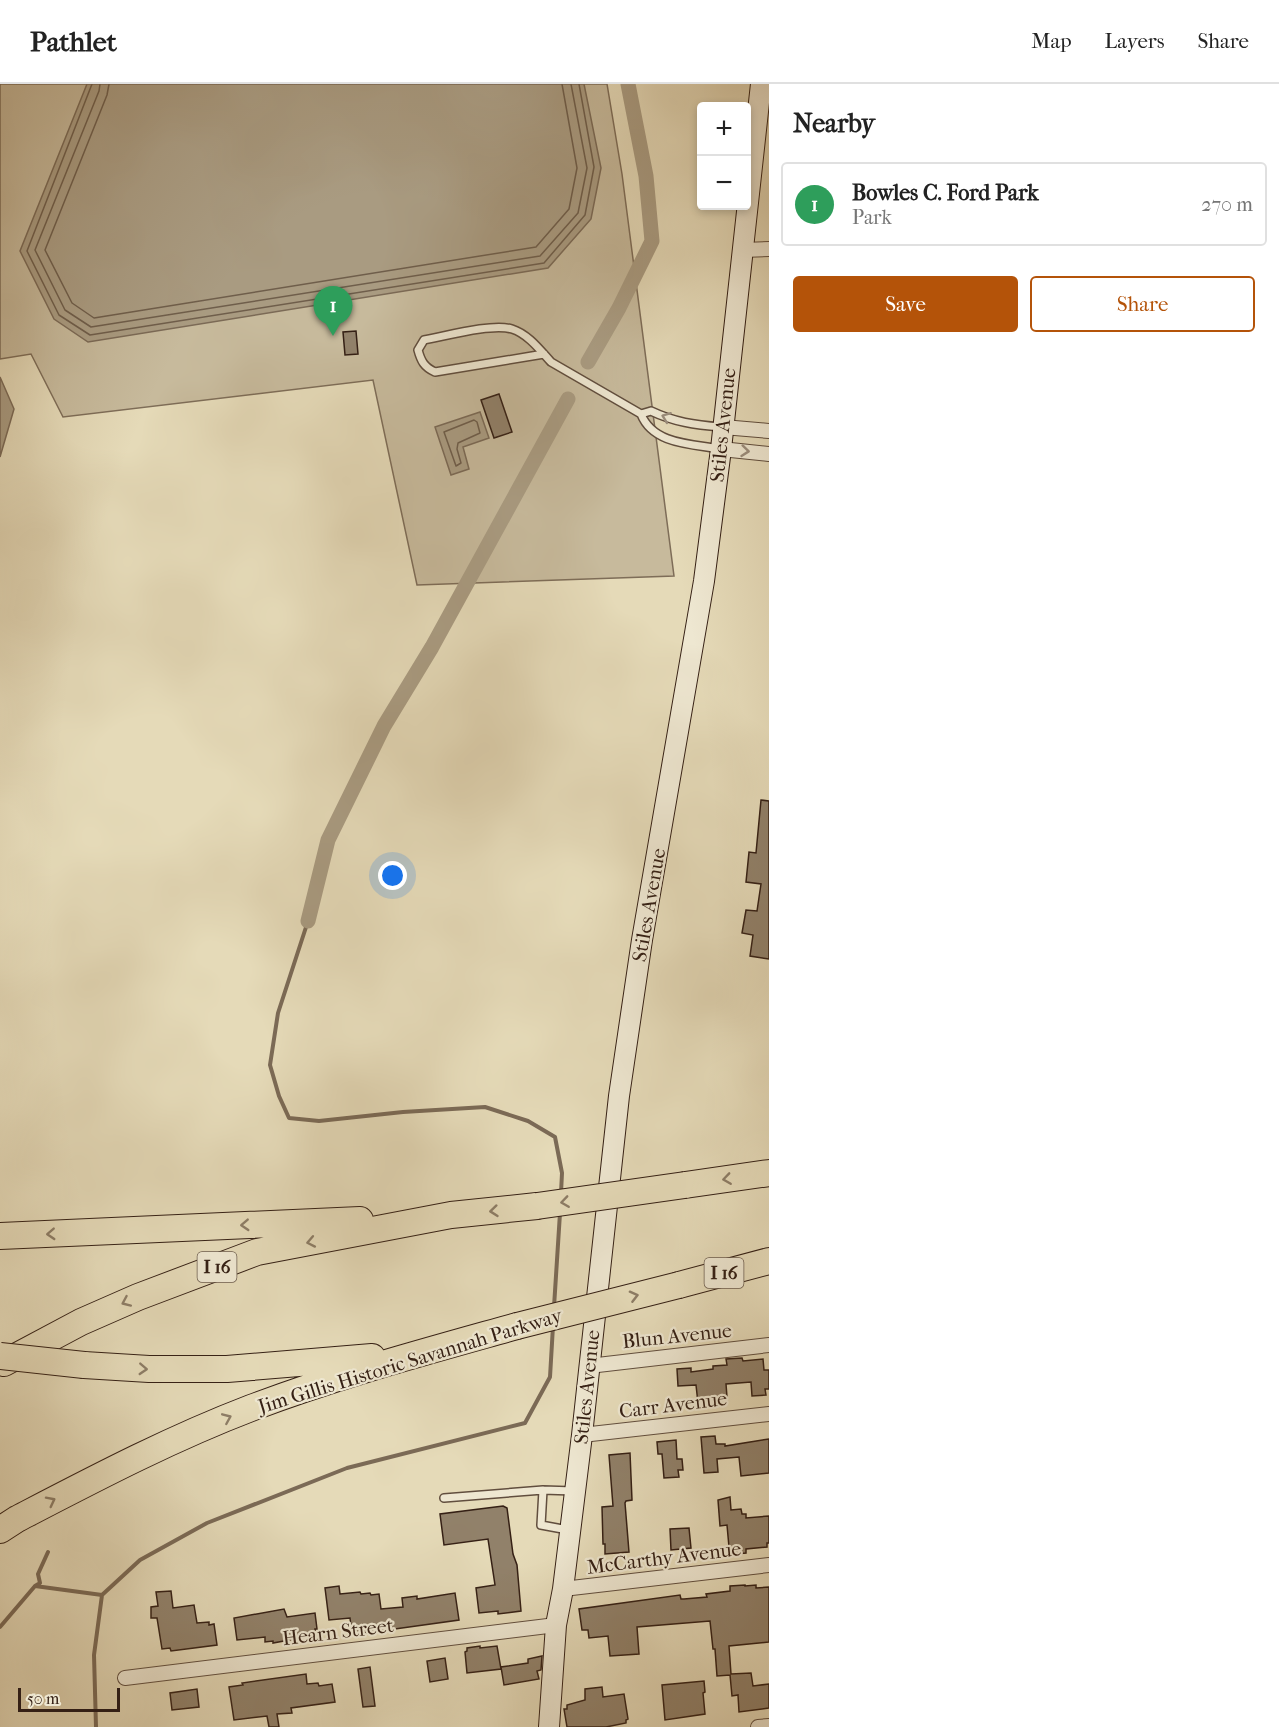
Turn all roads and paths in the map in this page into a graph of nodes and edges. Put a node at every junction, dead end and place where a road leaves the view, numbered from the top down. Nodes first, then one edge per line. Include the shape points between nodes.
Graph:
1 (764, 88) edge
2 (769, 249) edge
3 (742, 250) junction
4 (544, 354) junction
5 (641, 414) junction
6 (723, 427) junction
7 (769, 431) edge
8 (721, 449) junction
9 (769, 454) edge
10 (769, 1173) edge
11 (451, 1215) junction
12 (0, 1236) edge
13 (769, 1261) edge
14 (769, 1345) edge
15 (420, 1353) junction
16 (0, 1356) edge
17 (0, 1366) edge
18 (589, 1366) junction
19 (769, 1414) edge
20 (582, 1435) junction
21 (543, 1490) junction
22 (575, 1491) junction
23 (444, 1498) dead end
24 (0, 1530) edge
25 (571, 1530) junction
26 (769, 1565) edge
27 (563, 1589) junction
28 (556, 1625) junction
29 (125, 1678) dead end
30 (769, 1726) edge
31 (549, 1727) edge
32 (758, 1727) edge

1 - 3 street, Stiles Avenue
2 - 3 street
3 - 6 street, Stiles Avenue
4 - 4 lane via 531,340 512,329 491,328 424,340 418,350 421,360 435,372
4 - 5 lane via 551,362
6 -> 5 lane via 686,423 651,411
5 - 8 lane via 656,434 674,442
6 - 7 street
6 - 8 street, Stiles Avenue
8 -> 9 street
8 - 18 street, Stiles Avenue via 704,581 619,1096
10 -> 11 highway, I 16, bridge
11 -> 12 highway
11 -> 17 highway, I 16 via 257,1252 81,1322
15 -> 13 highway, Jim Gillis Historic Savannah Parkway / I 16, bridge
14 - 18 street, Blun Avenue
16 -> 15 highway, bridge via 149,1369 227,1369
24 -> 15 highway, Jim Gillis Historic Savannah Parkway / I 16 via 161,1446 308,1388
18 - 20 street, Stiles Avenue
19 - 20 street, Carr Avenue
20 - 22 street, Stiles Avenue
21 - 22 lane
21 - 23 lane
21 - 25 lane via 541,1526
22 - 25 street, Stiles Avenue
25 - 27 street, Stiles Avenue
26 - 27 street, McCarthy Avenue
27 - 28 street, Stiles Avenue
28 - 29 street, Hearn Street
28 - 31 street, Stiles Avenue
30 - 32 street

